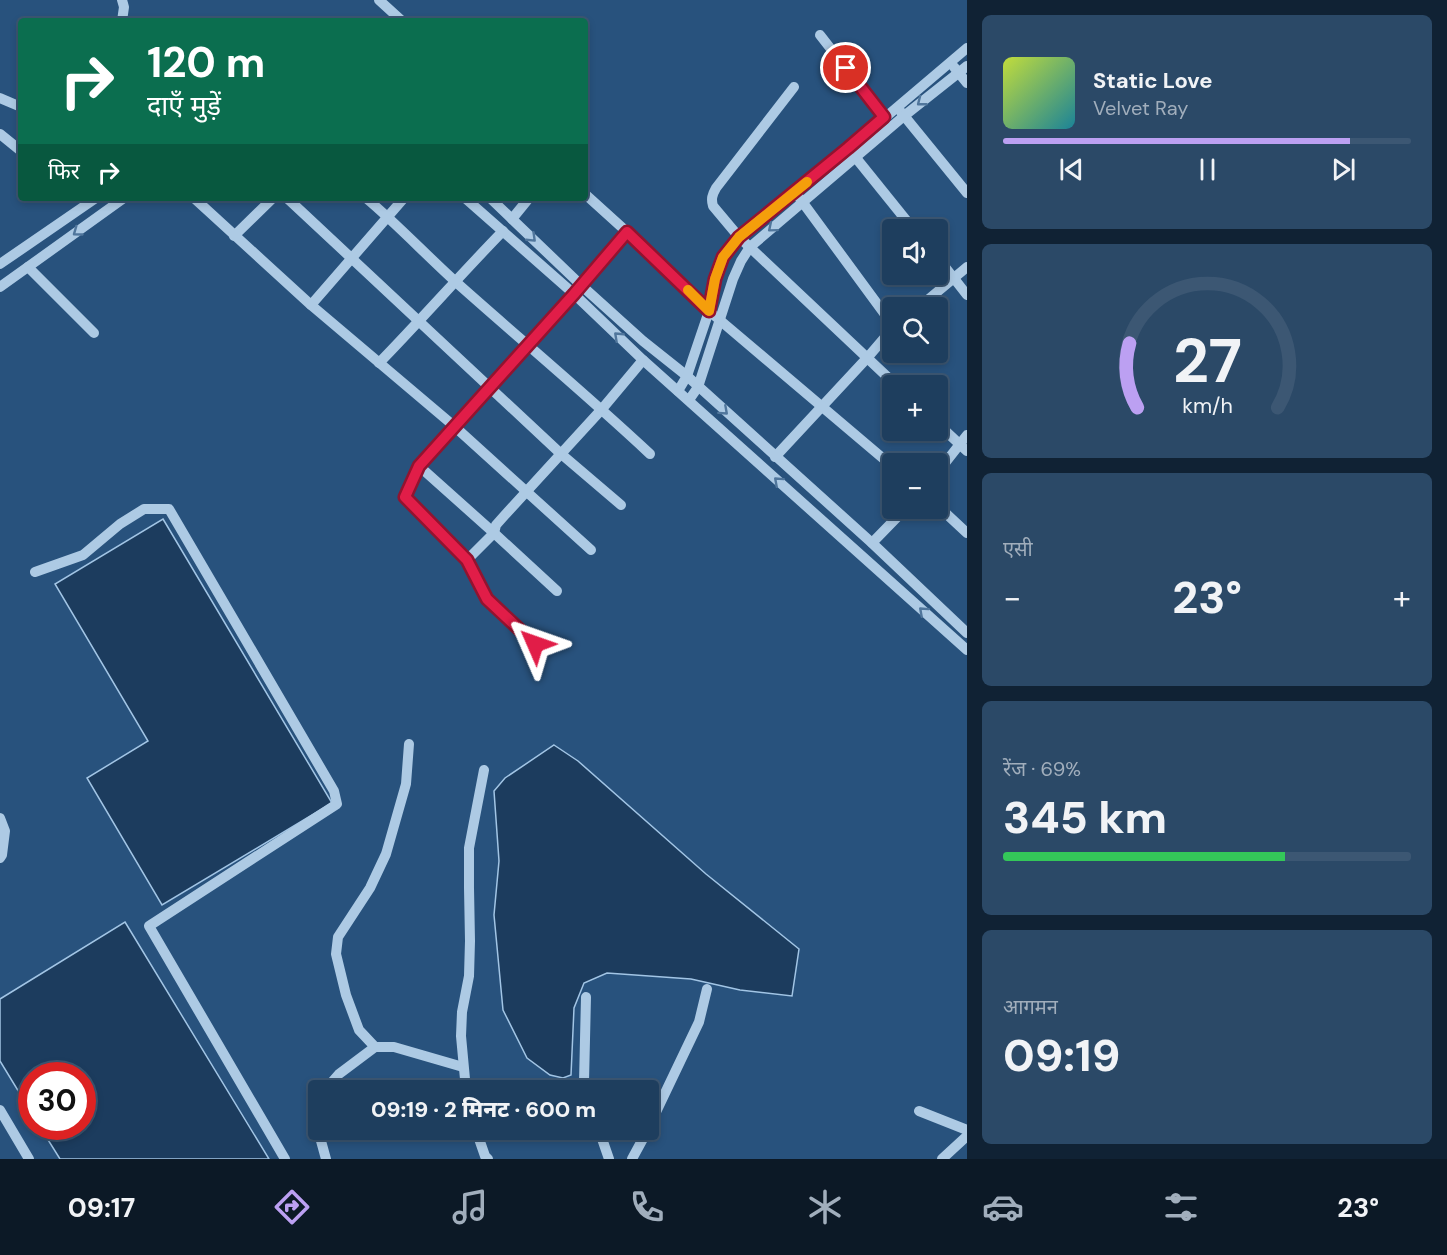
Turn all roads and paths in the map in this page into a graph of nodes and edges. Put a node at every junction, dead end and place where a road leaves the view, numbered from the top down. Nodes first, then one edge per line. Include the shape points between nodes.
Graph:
1 (122, 0) edge
2 (379, 0) edge
3 (122, 18) edge
4 (399, 18) edge
5 (820, 35) dead end
6 (967, 48) edge
7 (949, 63) junction
8 (963, 69) edge
9 (967, 83) edge
10 (794, 87) dead end
11 (0, 98) edge
12 (18, 106) edge
13 (896, 106) junction
14 (904, 116) junction
15 (884, 117) junction
16 (0, 134) edge
17 (18, 149) edge
18 (851, 153) junction
19 (795, 192) junction
20 (967, 193) edge
21 (588, 197) edge
22 (87, 201) edge
23 (120, 201) edge
24 (197, 201) edge
25 (270, 201) edge
26 (290, 201) edge
27 (370, 201) edge
28 (401, 201) edge
29 (468, 201) edge
30 (493, 201) edge
31 (527, 201) edge
32 (802, 202) junction
33 (388, 216) junction
34 (512, 219) junction
35 (905, 219) edge
36 (503, 231) junction
37 (627, 232) junction
38 (234, 236) junction
39 (739, 237) junction
40 (750, 247) junction
41 (352, 260) junction
42 (0, 264) edge
43 (28, 267) junction
44 (967, 267) edge
45 (948, 270) edge
46 (954, 278) junction
47 (455, 281) junction
48 (0, 287) edge
49 (578, 290) junction
50 (967, 295) edge
51 (931, 297) edge
52 (311, 305) junction
53 (882, 310) edge
54 (709, 311) junction
55 (720, 320) junction
56 (420, 321) junction
57 (94, 333) dead end
58 (882, 341) edge
59 (528, 345) junction
60 (868, 357) junction
61 (643, 360) junction
62 (379, 363) junction
63 (886, 375) edge
64 (687, 376) junction
65 (490, 386) junction
66 (698, 387) junction
67 (678, 391) junction
68 (689, 400) junction
69 (822, 405) junction
70 (602, 409) junction
71 (454, 426) junction
72 (948, 434) edge
73 (967, 435) edge
74 (963, 448) edge
75 (560, 453) junction
76 (650, 454) dead end
77 (775, 457) junction
78 (882, 457) edge
79 (948, 462) edge
80 (419, 466) junction
81 (525, 491) junction
82 (621, 505) dead end
83 (948, 515) edge
84 (895, 519) edge
85 (494, 532) junction
86 (967, 533) edge
87 (872, 543) junction
88 (591, 550) dead end
89 (467, 560) junction
90 (36, 572) dead end
91 (556, 591) dead end
92 (967, 633) edge
93 (535, 644) dead end
94 (967, 650) edge
95 (409, 744) dead end
96 (484, 770) dead end
97 (0, 818) edge
98 (2, 839) edge
99 (0, 858) edge
100 (707, 989) dead end
101 (586, 997) dead end
102 (375, 1047) junction
103 (463, 1067) junction
104 (334, 1080) edge
105 (465, 1080) edge
106 (584, 1080) edge
107 (0, 1110) edge
108 (919, 1111) dead end
109 (967, 1130) edge
110 (967, 1136) edge
111 (321, 1140) edge
112 (479, 1140) edge
113 (602, 1140) edge
114 (29, 1159) edge
115 (285, 1159) edge
116 (326, 1159) edge
117 (488, 1159) edge
118 (609, 1159) edge
119 (632, 1159) edge
120 (942, 1159) edge

1 - 3 street
2 - 4 street
5 - 15 street
6 - 7 street
7 - 8 street
7 - 13 street
8 - 9 street
8 -> 14 street
10 - 39 street via 712,195 713,206
11 - 12 street
13 - 14 street
13 - 15 street
14 - 18 street
14 - 20 street
15 - 18 street
16 - 17 street
18 - 19 street
18 - 32 street
18 - 35 street
19 - 32 street
19 - 39 street
21 - 37 street
22 - 42 street
23 -> 43 street
24 - 38 street
25 - 38 street
26 - 41 street
27 - 33 street
28 - 33 street
29 - 36 street
30 - 34 street
31 - 34 street
32 -> 40 street
32 - 53 street
33 - 41 street
33 - 47 street
34 -> 49 street
36 - 47 street
36 - 49 street
37 - 49 street
37 - 54 street
38 - 52 street
39 - 40 street
39 - 54 street via 723,257
40 - 55 street via 733,279
40 - 60 street
41 - 52 street
41 - 56 street
43 - 48 street
43 - 57 street
44 - 46 street
45 - 46 street
46 - 50 street
46 - 51 street
47 - 56 street
47 - 59 street
49 - 59 street
61 -> 49 street
49 - 64 street
52 - 62 street
54 - 55 street
54 - 64 street
55 - 66 street
55 - 69 street
56 - 62 street
56 - 65 street
58 - 60 street
59 - 65 street
59 - 70 street
60 - 63 street
60 - 69 street
61 - 67 street
61 - 70 street
62 - 71 street
64 - 66 street
64 - 67 street
65 - 71 street
65 - 75 street
66 - 68 street
66 -> 77 street
67 - 68 street
94 -> 68 street
69 - 77 street
69 - 78 street
70 - 75 street
70 - 76 street
71 - 80 street
71 - 81 street
72 - 74 street
73 - 74 street
74 - 79 street
75 - 81 street
75 - 82 street
77 - 87 street
80 - 85 street
80 - 89 street via 405,497
81 - 85 street
81 - 88 street
83 - 86 street
84 - 87 street
85 - 89 street
85 - 91 street
87 - 92 street
89 - 93 street via 487,599
90 - 115 street via 83,555 144,509 169,509 334,791 337,804 149,926
95 - 102 street via 406,784 386,854 338,938 336,954 359,1030
96 - 103 street via 470,848 469,976 462,1012
97 - 98 street via 5,831
98 - 99 street
100 - 119 street via 699,1022
101 - 106 street
102 - 103 street via 394,1047
102 - 104 street
103 - 105 street
107 - 114 street
108 - 109 street
110 - 120 street
111 - 116 street
112 - 117 street
113 - 118 street

